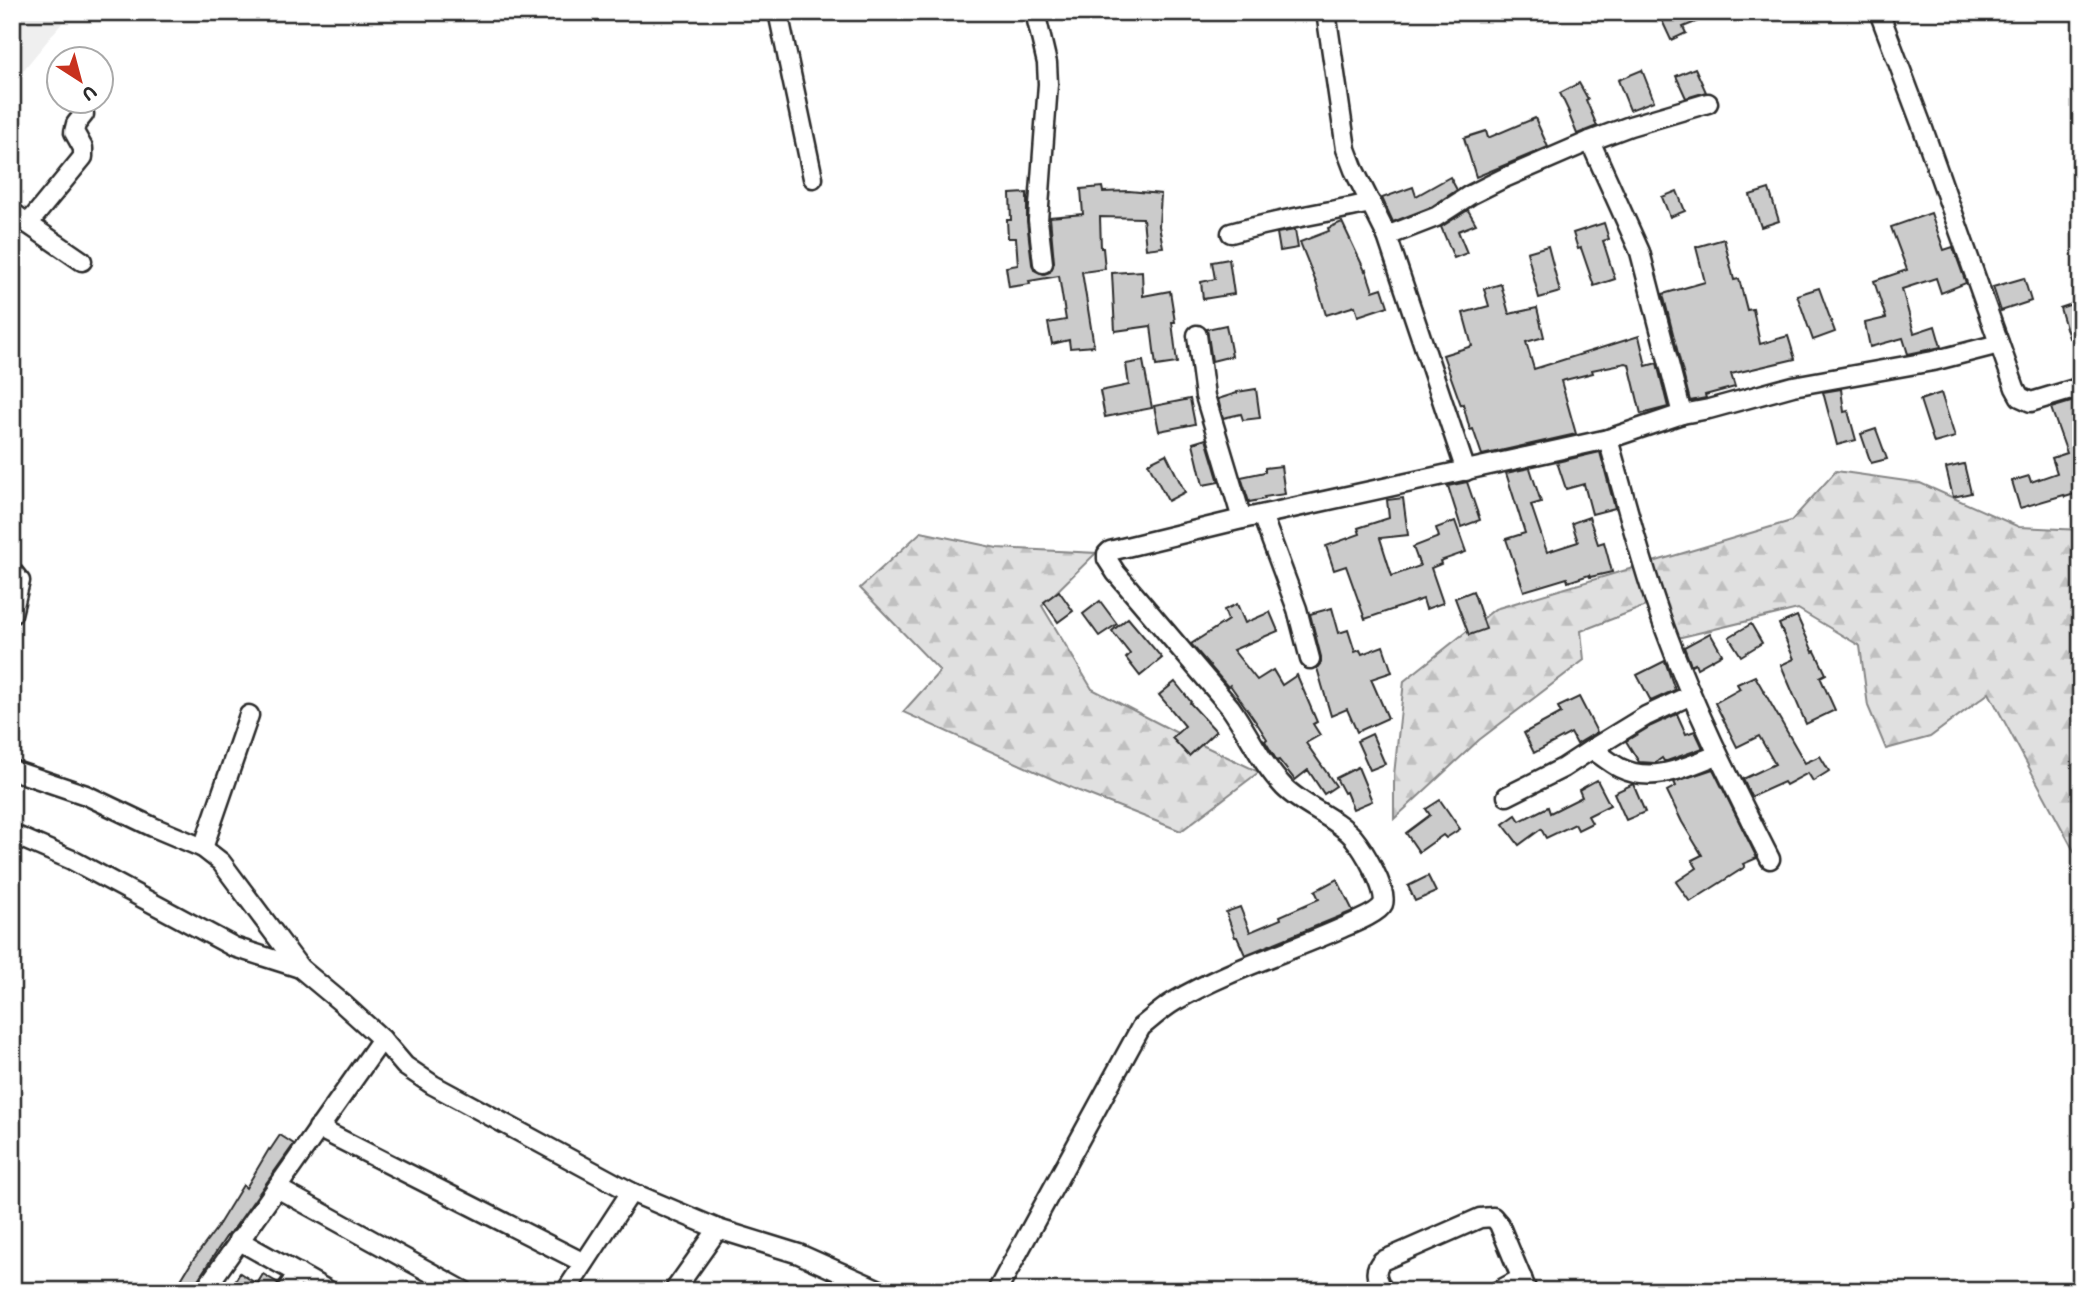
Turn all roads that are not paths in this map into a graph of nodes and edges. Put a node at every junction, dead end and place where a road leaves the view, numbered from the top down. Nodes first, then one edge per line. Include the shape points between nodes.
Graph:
1 (778, 12) edge
2 (1035, 12) edge
3 (1326, 12) edge
4 (1880, 12) edge
5 (1708, 103) dead end
6 (82, 116) edge
7 (1590, 141) junction
8 (813, 178) dead end
9 (1371, 203) junction
10 (12, 212) edge
11 (28, 224) junction
12 (1231, 233) dead end
13 (1387, 236) junction
14 (82, 261) dead end
15 (1044, 262) dead end
16 (1197, 335) dead end
17 (1999, 344) junction
18 (2081, 387) edge
19 (1682, 414) junction
20 (1608, 439) junction
21 (1466, 471) junction
22 (1262, 515) junction
23 (1242, 519) junction
24 (12, 571) edge
25 (12, 614) edge
26 (1310, 659) dead end
27 (1691, 695) junction
28 (249, 715) dead end
29 (1592, 749) junction
30 (1717, 755) junction
31 (12, 770) edge
32 (1507, 796) dead end
33 (12, 834) edge
34 (203, 848) junction
35 (1769, 859) dead end
36 (300, 968) junction
37 (382, 1039) junction
38 (318, 1128) junction
39 (277, 1188) junction
40 (631, 1192) junction
41 (718, 1230) junction
42 (238, 1240) junction
43 (584, 1263) junction
44 (298, 1273) junction
45 (1525, 1285) edge
46 (681, 1288) edge
47 (204, 1291) edge
48 (286, 1291) edge
49 (329, 1291) edge
50 (464, 1291) edge
51 (566, 1291) edge
52 (883, 1291) edge
53 (997, 1291) edge
54 (1382, 1291) edge
55 (1498, 1291) edge

1 - 8 street
2 - 15 street via 1048,84 1038,220
3 - 9 street via 1346,149
4 - 17 street
5 - 7 street
6 - 11 street via 74,132 83,158
7 - 13 street via 1502,179 1436,217
7 - 19 street via 1640,252
9 - 12 street
9 - 13 street
10 - 11 street
11 - 14 street
13 - 21 street
16 - 23 street via 1205,396
17 - 18 street via 2015,388 2027,402
17 - 19 street
19 - 20 street
20 - 21 street
20 - 27 street via 1660,616
21 - 22 street
22 - 23 street
22 - 26 street
23 - 53 street via 1126,546 1110,551 1107,559 1230,707 1252,746 1284,787 1352,836 1368,858 1383,902 1380,909 1351,924 1206,984 1141,1027
24 - 25 street via 20,581
27 - 29 street
27 - 30 street
28 - 34 street
29 - 30 street via 1633,774 1654,776
29 - 32 street
30 - 35 street
31 - 34 street via 86,795
33 - 36 street via 72,860 234,947
34 - 36 street via 221,862
36 - 37 street
37 - 38 street
37 - 40 street via 405,1066 433,1085
38 - 39 street
38 - 43 street
39 - 42 street
39 - 50 street
40 - 41 street
40 - 43 street
41 - 46 street
41 - 52 street via 799,1254
42 - 44 street
42 - 47 street
43 - 51 street
44 - 48 street
44 - 49 street
45 - 54 street via 1493,1217 1382,1261 1376,1274
45 - 55 street

